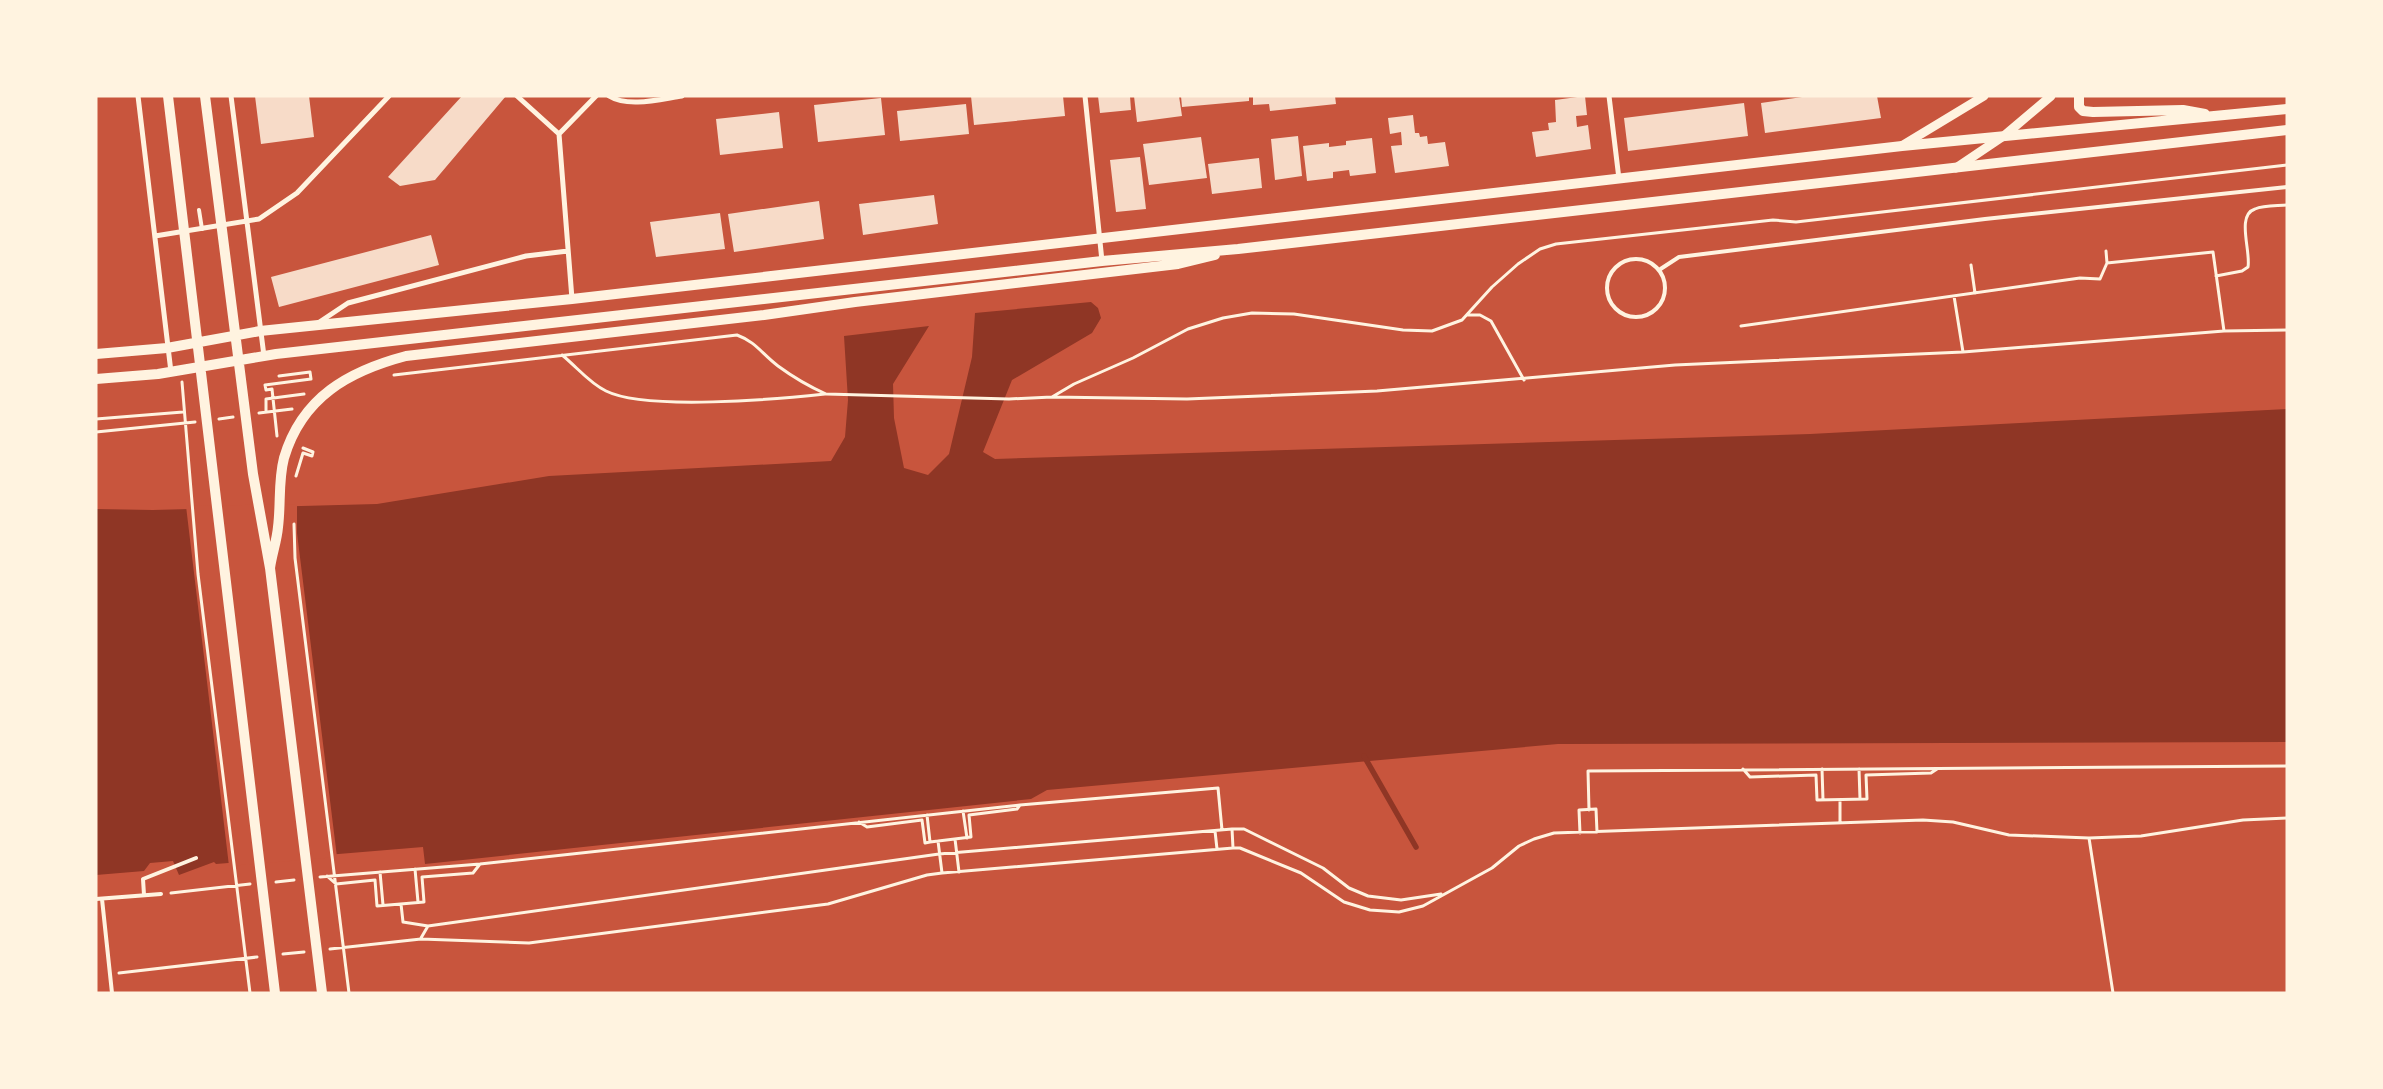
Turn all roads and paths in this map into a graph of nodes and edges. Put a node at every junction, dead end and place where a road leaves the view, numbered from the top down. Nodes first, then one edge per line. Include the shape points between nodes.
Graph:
1 (138, 96) edge
2 (168, 96) edge
3 (205, 96) edge
4 (231, 96) edge
5 (389, 96) edge
6 (517, 96) edge
7 (596, 96) edge
8 (609, 96) edge
9 (682, 96) edge
10 (1084, 96) edge
11 (1609, 96) edge
12 (1984, 96) edge
13 (2051, 96) edge
14 (2079, 96) edge
15 (2287, 109) edge
16 (2220, 116) junction
17 (2287, 130) edge
18 (560, 134) junction
19 (2005, 135) junction
20 (1902, 146) junction
21 (2287, 165) edge
22 (1956, 168) junction
23 (1619, 179) junction
24 (2287, 187) edge
25 (2287, 205) edge
26 (199, 210) dead end
27 (248, 222) junction
28 (202, 229) junction
29 (155, 236) junction
30 (1099, 237) junction
31 (1238, 249) junction
32 (568, 251) junction
33 (2106, 251) dead end
34 (1102, 260) junction
35 (2107, 264) junction
36 (1971, 265) dead end
37 (1659, 270) junction
38 (2216, 276) junction
39 (1975, 293) junction
40 (1954, 296) junction
41 (572, 299) junction
42 (1468, 315) junction
43 (316, 325) junction
44 (1741, 326) dead end
45 (2287, 330) edge
46 (260, 331) junction
47 (2224, 331) junction
48 (167, 348) junction
49 (1963, 352) junction
50 (96, 354) edge
51 (264, 356) junction
52 (171, 372) junction
53 (182, 374) dead end
54 (279, 376) dead end
55 (96, 379) edge
56 (1524, 380) junction
57 (312, 393) dead end
58 (826, 394) junction
59 (1052, 397) junction
60 (183, 412) junction
61 (266, 412) dead end
62 (96, 419) edge
63 (278, 438) dead end
64 (294, 445) dead end
65 (295, 480) dead end
66 (294, 523) dead end
67 (270, 568) junction
68 (2287, 766) edge
69 (1938, 768) junction
70 (1822, 769) junction
71 (1859, 769) junction
72 (1743, 770) junction
73 (1860, 799) junction
74 (1823, 800) junction
75 (1840, 800) junction
76 (1020, 805) junction
77 (963, 810) junction
78 (1589, 810) junction
79 (927, 814) junction
80 (2287, 818) edge
81 (859, 822) junction
82 (1840, 823) junction
83 (1232, 829) junction
84 (1222, 830) junction
85 (1216, 831) junction
86 (1580, 832) junction
87 (1597, 832) junction
88 (967, 838) junction
89 (2090, 838) junction
90 (955, 839) junction
91 (938, 841) junction
92 (930, 842) junction
93 (1233, 848) junction
94 (1217, 849) junction
95 (957, 852) junction
96 (939, 854) junction
97 (196, 858) dead end
98 (480, 864) junction
99 (415, 869) junction
100 (380, 872) junction
101 (959, 872) junction
102 (942, 873) junction
103 (327, 876) junction
104 (317, 877) dead end
105 (298, 879) dead end
106 (269, 882) dead end
107 (259, 883) dead end
108 (162, 894) joint
109 (1442, 894) junction
110 (144, 895) junction
111 (96, 899) edge
112 (102, 899) junction
113 (418, 902) junction
114 (401, 904) junction
115 (384, 905) junction
116 (428, 926) junction
117 (112, 993) edge
118 (250, 993) edge
119 (275, 993) edge
120 (322, 993) edge
121 (349, 993) edge
122 (2113, 993) edge

1 - 29 street
2 - 119 main road
3 - 67 main road via 253,474
4 - 27 street
5 - 27 street via 297,193 259,219
6 - 18 street
7 - 18 street
8 - 9 street via 617,101 632,102
10 - 30 street
11 - 23 street
12 - 20 street
13 - 19 street
14 - 16 main road via 2079,106 2083,111 2183,110
15 - 16 main road
16 - 19 main road
17 - 22 main road
18 - 32 street
19 - 20 main road
19 - 22 street
20 - 23 main road
21 - 42 path via 1796,222 1773,220 1556,244 1518,264
22 - 31 main road
23 - 30 main road
24 - 37 lane via 1985,219 1699,255 1679,258
25 - 38 path via 2255,208 2248,213 2245,222 2248,267
26 - 28 lane
27 - 28 street
27 - 46 street
28 - 29 street
29 - 48 street
30 - 34 street
30 - 41 main road
31 - 34 main road
31 - 67 main road via 1178,264 406,356 359,371 337,384 310,409 292,438 279,488 278,526
32 - 41 street
32 - 43 street via 526,256 348,304
33 - 35 path
34 - 51 main road
35 - 38 path via 2213,252
35 - 39 path via 2100,279 2080,278
36 - 39 path
37 - 37 lane via 1642,259 1624,262 1610,274 1610,301 1623,314 1641,316 1651,313 1664,293 1664,278
38 - 47 path
39 - 40 path
40 - 44 path
40 - 49 path
41 - 43 main road
42 - 56 path via 1480,315 1491,321
42 - 59 path via 1432,331 1403,330 1294,314 1252,313 1223,318 1188,328
43 - 46 main road
45 - 47 path
46 - 48 main road
46 - 51 street
47 - 49 path
48 - 50 main road
48 - 52 street
49 - 56 path via 1675,365
51 - 52 main road
52 - 55 main road
53 - 60 path
54 - 63 path via 310,372 310,379 265,385 266,390 272,389
56 - 59 path via 1377,391 1187,399
57 - 61 path via 266,399
58 - 58 path via 681,401 640,399 608,392 592,384 562,355 737,335 751,340 776,364 807,386
58 - 59 path via 1009,399
60 - 62 path
60 - 118 path via 198,574
64 - 65 path via 313,452 312,456 303,453
66 - 121 path via 295,558
67 - 120 main road
68 - 69 path
69 - 71 path
69 - 73 path via 1931,773 1866,775 1867,799
70 - 71 path
70 - 72 path
70 - 74 path
71 - 73 path
72 - 74 path via 1750,777 1816,775 1817,800
72 - 78 path via 1588,771
73 - 75 path
74 - 75 path
75 - 82 path
76 - 77 path
76 - 84 path via 1218,788
76 - 88 path via 1017,809 969,815 972,837
77 - 79 path
77 - 88 path
78 - 86 path via 1579,810
78 - 87 path via 1596,809
79 - 81 path
79 - 92 path
80 - 89 path via 2243,820 2141,836
81 - 92 path via 866,827 922,820 925,843
81 - 98 path
82 - 87 path
82 - 89 path via 1923,820 1954,822 2009,835
83 - 84 path
83 - 93 path
83 - 109 path via 1244,829 1323,868 1349,888 1368,896 1401,900
84 - 85 path
85 - 94 path
85 - 95 path
86 - 87 path
86 - 109 path via 1554,833 1534,839 1519,846 1492,868
88 - 90 path
89 - 122 path
90 - 91 path
90 - 95 path
91 - 92 path
91 - 96 path
93 - 94 path
93 - 109 path via 1301,873 1344,902 1370,910 1399,912 1423,906
94 - 101 path
95 - 96 path
95 - 101 path
96 - 102 path
96 - 116 path
97 - 110 lane via 143,879
98 - 99 path
98 - 113 path via 473,873 422,877 424,902
99 - 100 path
99 - 113 path
100 - 103 path
100 - 115 path
101 - 102 path
102 - 116 path via 828,904 529,943 421,938
103 - 104 path
103 - 115 path via 336,884 375,880 377,906
105 - 106 path
107 - 108 path
108 - 110 lane
110 - 112 lane
111 - 112 lane
112 - 117 lane
113 - 114 path
114 - 115 path
114 - 116 path via 403,922

